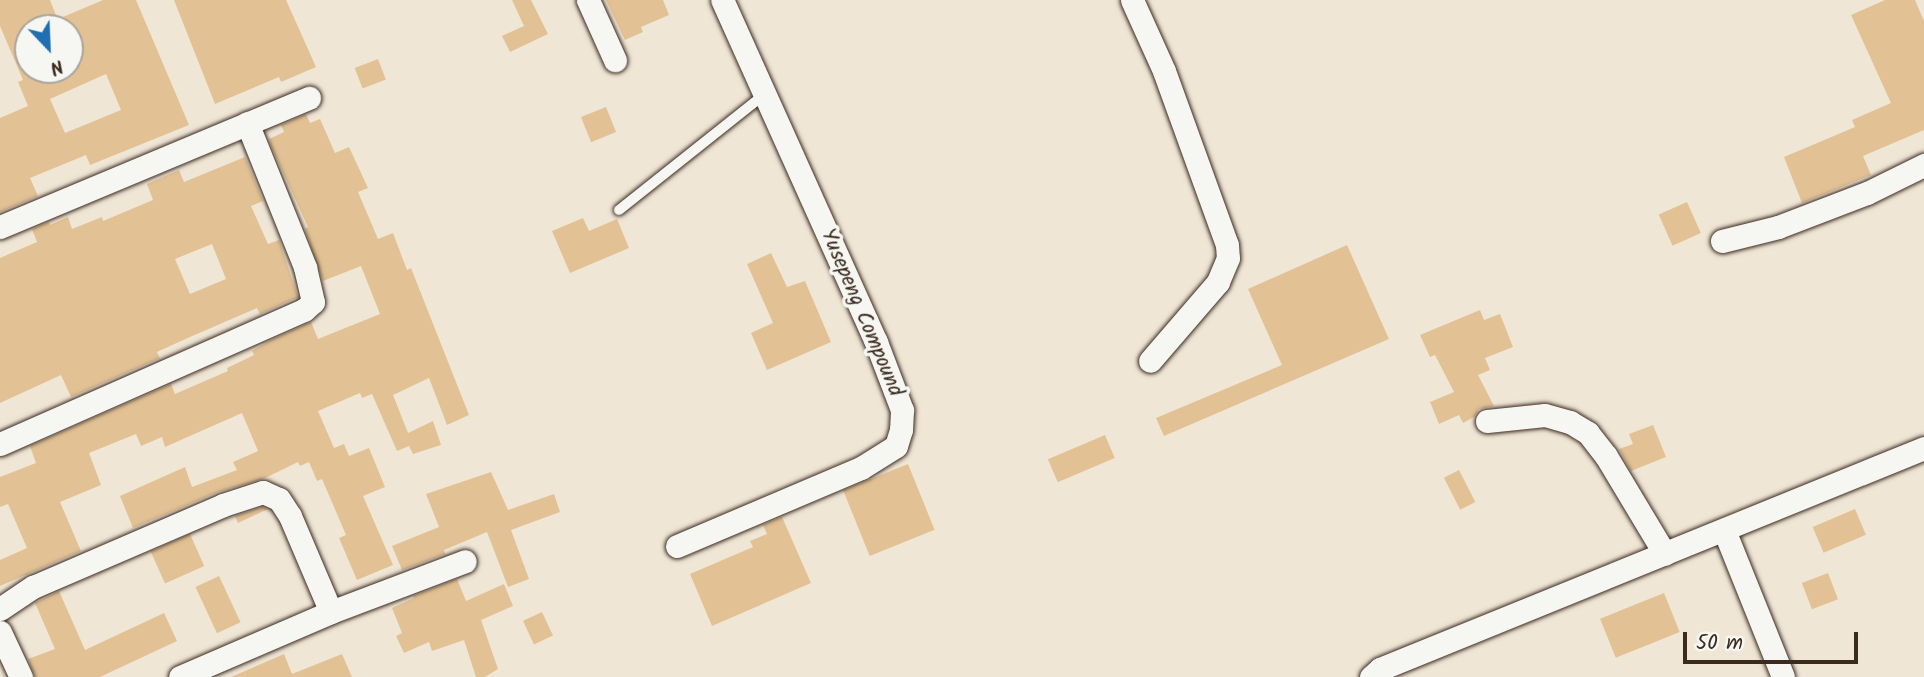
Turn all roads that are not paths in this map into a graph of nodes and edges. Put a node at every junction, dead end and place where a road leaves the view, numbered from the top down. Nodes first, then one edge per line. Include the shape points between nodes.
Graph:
1 (588, 0) edge
2 (722, 0) edge
3 (1132, 0) edge
4 (615, 60) dead end
5 (766, 93) junction
6 (309, 98) dead end
7 (247, 123) junction
8 (1924, 165) edge
9 (619, 210) dead end
10 (0, 227) edge
11 (1722, 241) dead end
12 (1150, 360) dead end
13 (1488, 421) dead end
14 (0, 444) edge
15 (1924, 448) edge
16 (1724, 530) junction
17 (677, 546) dead end
18 (1665, 554) junction
19 (465, 561) dead end
20 (0, 609) edge
21 (331, 611) junction
22 (0, 632) edge
23 (21, 677) edge
24 (180, 677) edge
25 (1371, 677) edge
26 (1783, 677) edge

1 - 4 street
2 - 5 street, Yusepeng Compound
3 - 12 street via 1164,71 1228,258 1218,282
5 - 9 lane
5 - 17 street, Yusepeng Compound via 876,342 902,410 901,430 896,446 861,468
6 - 7 street
7 - 10 street
7 - 14 street via 305,267 313,302 304,310
8 - 11 street via 1778,227
13 - 18 street via 1545,415 1588,433
15 - 16 street
16 - 18 street
16 - 26 street
18 - 25 street via 1380,669
19 - 21 street
20 - 21 street via 33,587 263,492 279,499 290,516
21 - 24 street
22 - 23 street

